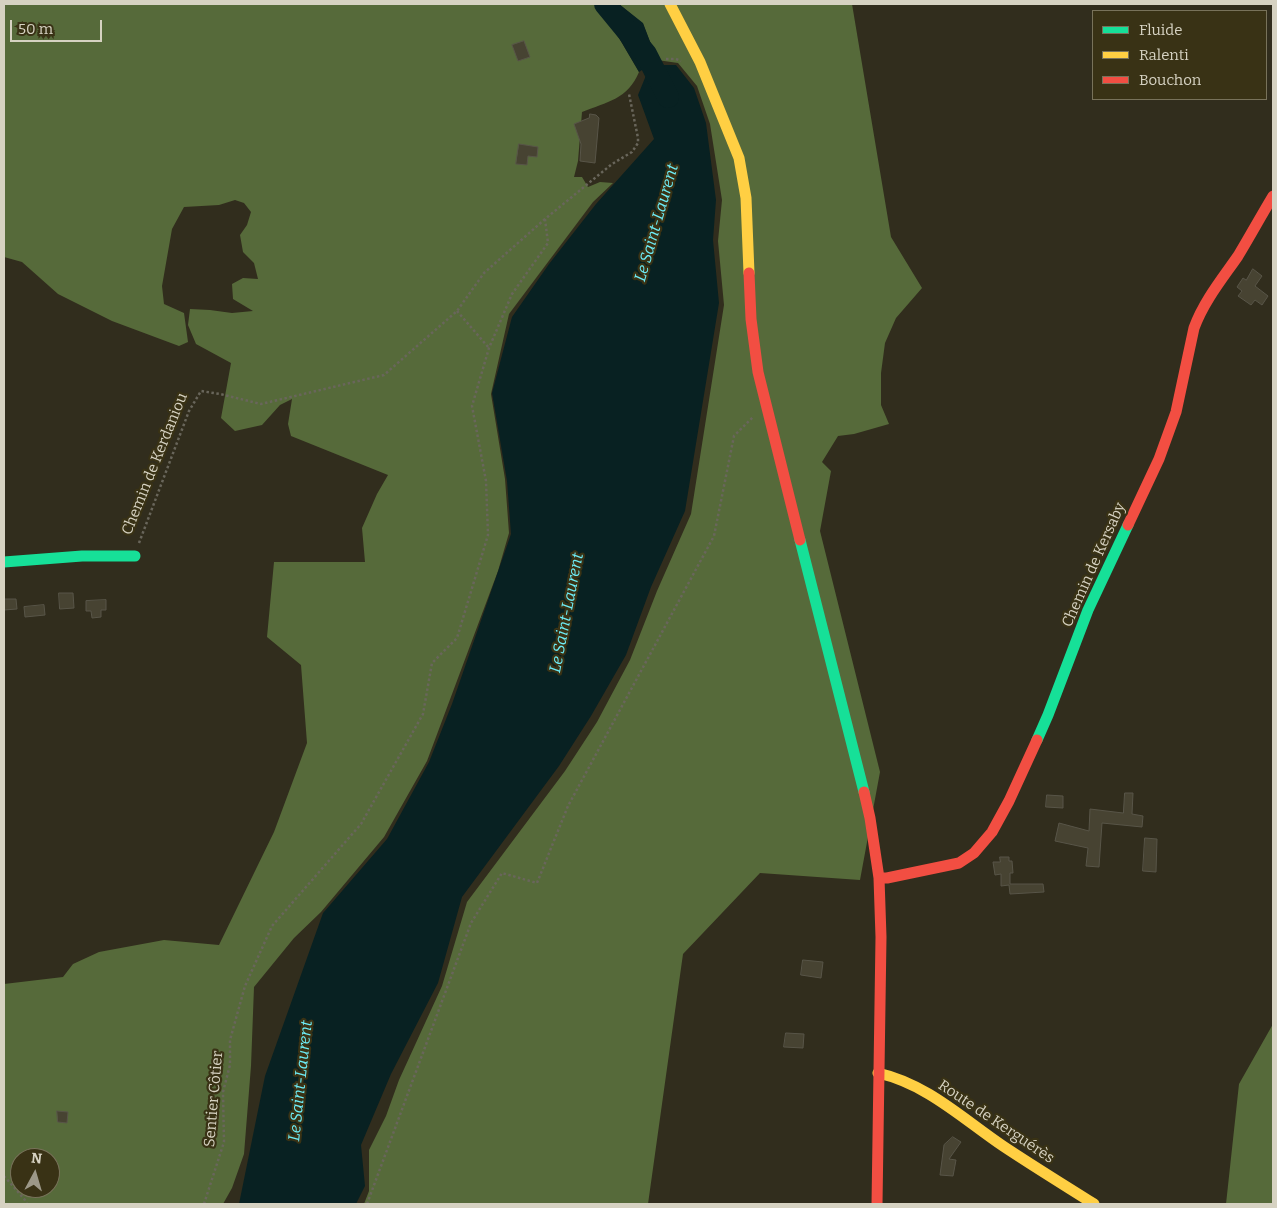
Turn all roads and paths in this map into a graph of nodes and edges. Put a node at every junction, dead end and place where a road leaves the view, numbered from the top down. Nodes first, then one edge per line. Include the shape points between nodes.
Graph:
1 (670, 4) edge
2 (629, 94) dead end
3 (1273, 196) edge
4 (545, 219) junction
5 (457, 311) junction
6 (489, 348) junction
7 (757, 413) dead end
8 (134, 556) joint
9 (4, 562) edge
10 (879, 878) junction
11 (878, 1073) junction
12 (4, 1176) edge
13 (27, 1204) edge
14 (204, 1204) edge
15 (367, 1204) edge
16 (877, 1204) edge
17 (1094, 1204) edge

1 - 10 street via 700,62 739,158 746,198 752,329 758,372 870,818
2 - 4 path via 638,138 636,148
3 - 10 street, Chemin de Kersaby via 1198,317 1176,412 1158,459 1088,610 1048,714 992,832 974,854 959,863
4 - 5 path via 484,273
4 - 6 path, Sentier Côtier via 548,243 512,294
5 - 6 path
5 - 8 path, Chemin de Kerdaniou via 384,375 260,404 201,391 190,411
6 - 14 path, Sentier Côtier via 472,406 486,481 488,535 457,638 432,663 422,714 361,824 272,926 245,986 230,1040 230,1065 223,1092 224,1142
7 - 15 path via 734,436 714,536 568,806 537,883 502,873 471,923
8 - 9 street, Chemin de Kerdaniou
10 - 11 street
11 - 16 street
11 - 17 street, Route de Kerguérès via 891,1074 914,1085
12 - 13 path

